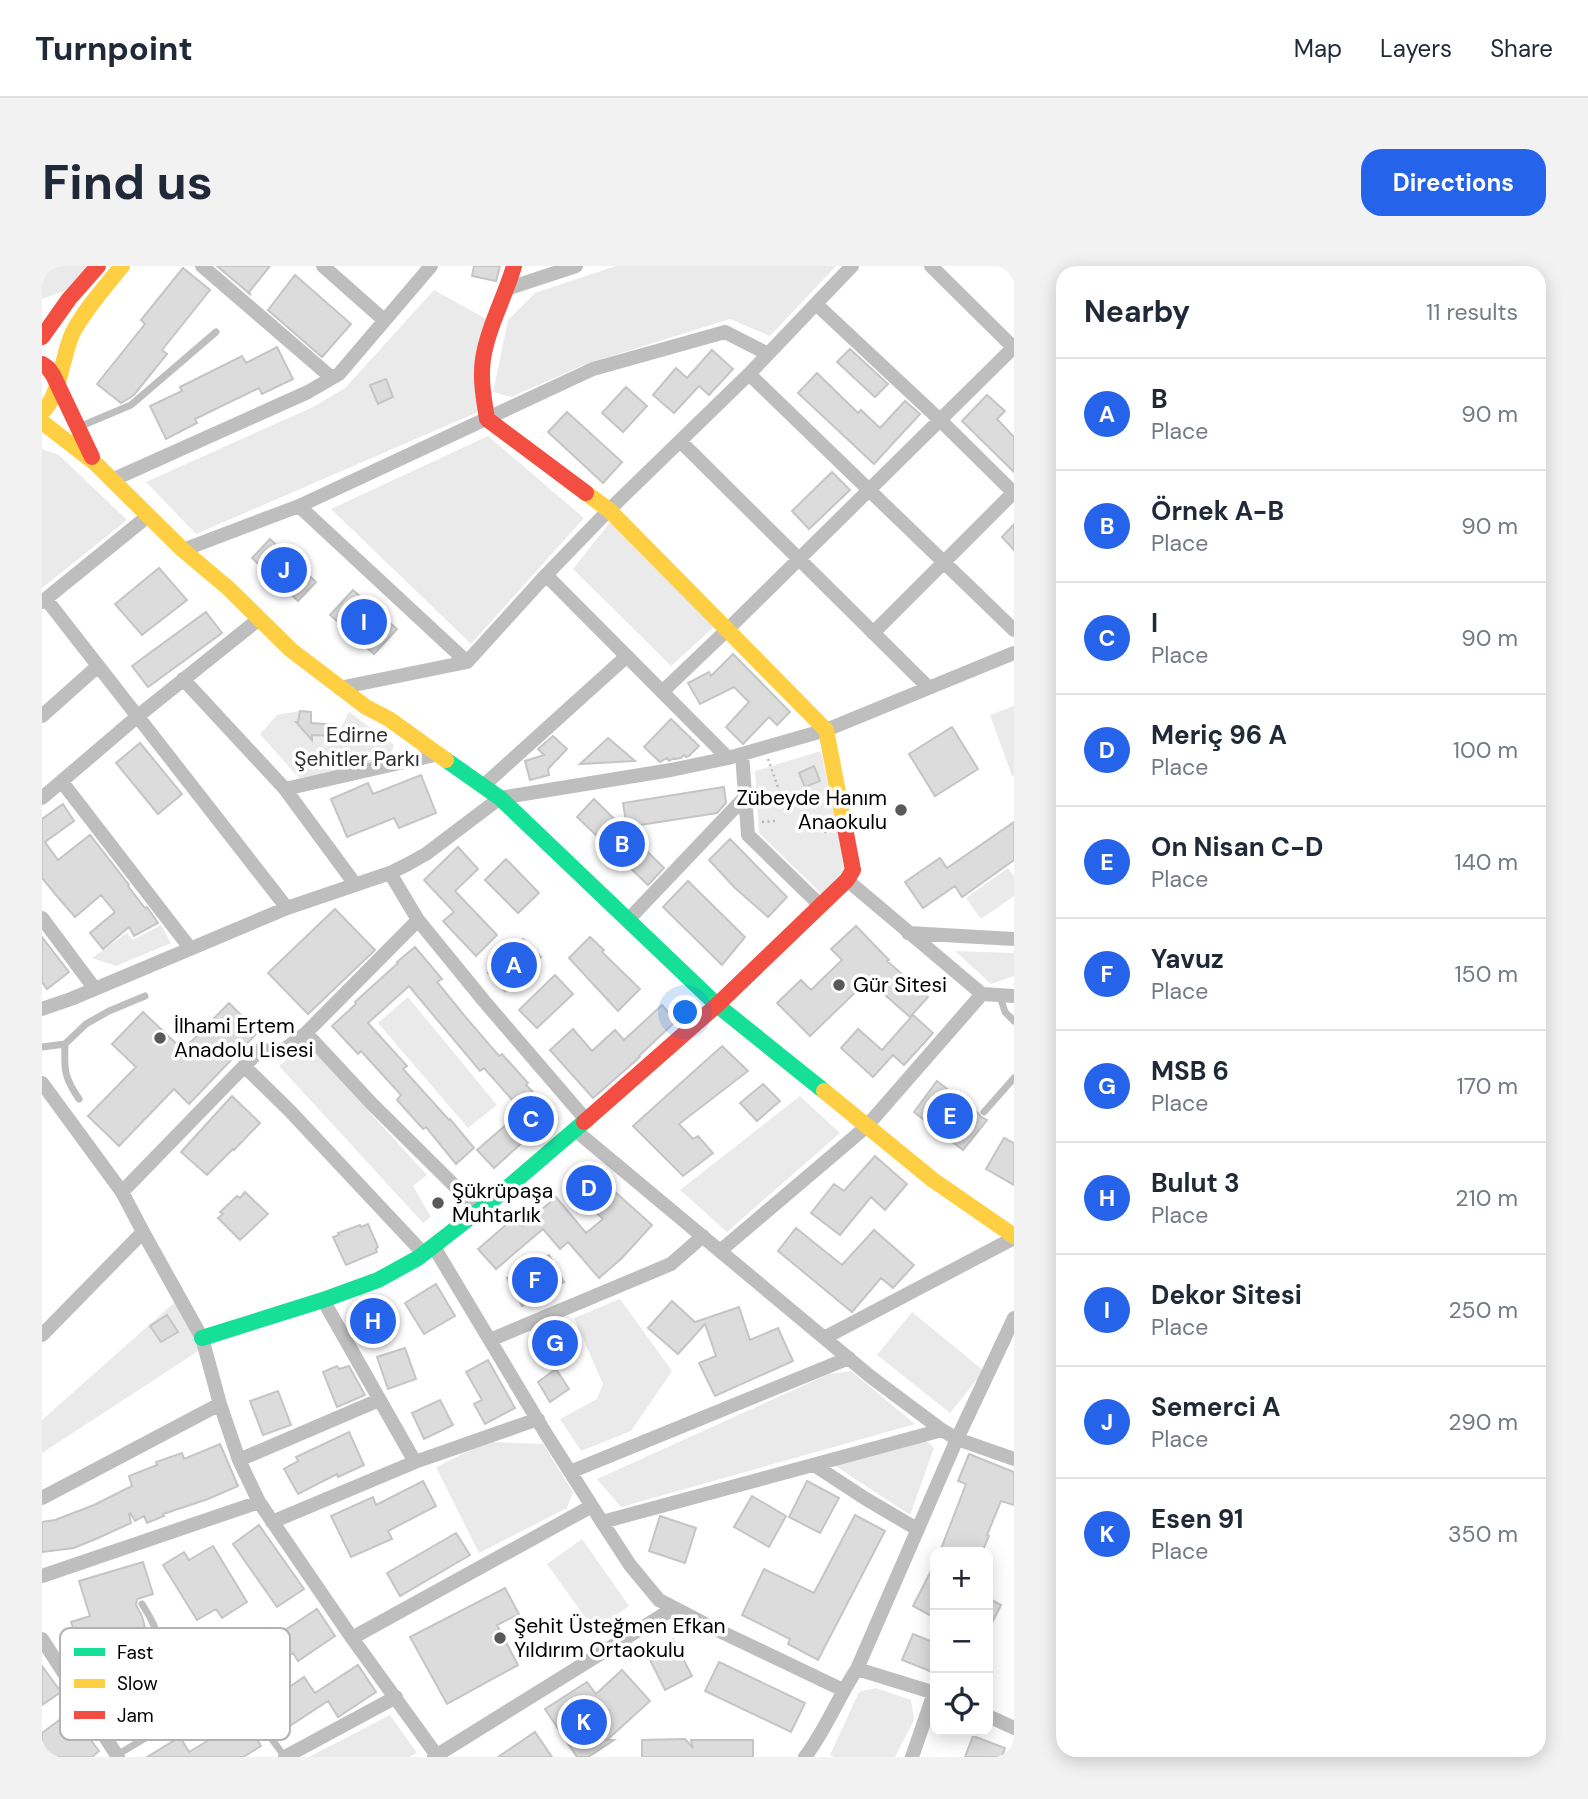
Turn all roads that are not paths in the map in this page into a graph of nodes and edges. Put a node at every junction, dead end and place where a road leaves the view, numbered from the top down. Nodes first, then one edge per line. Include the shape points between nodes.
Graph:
1 (98, 266) edge
2 (122, 266) edge
3 (202, 266) edge
4 (323, 266) edge
5 (431, 266) edge
6 (514, 266) edge
7 (576, 266) edge
8 (852, 266) edge
9 (931, 266) edge
10 (509, 288) junction
11 (816, 304) junction
12 (384, 320) junction
13 (216, 332) dead end
14 (42, 337) edge
15 (1014, 347) edge
16 (768, 354) junction
17 (42, 364) edge
18 (749, 374) junction
19 (332, 378) junction
20 (56, 384) junction
21 (42, 412) edge
22 (487, 419) junction
23 (939, 419) junction
24 (42, 422) edge
25 (76, 425) junction
26 (680, 441) junction
27 (95, 463) junction
28 (112, 480) junction
29 (869, 491) junction
30 (1014, 492) edge
31 (299, 506) junction
32 (609, 510) junction
33 (148, 516) junction
34 (183, 550) junction
35 (798, 559) junction
36 (943, 562) junction
37 (546, 575) junction
38 (44, 600) edge
39 (259, 619) junction
40 (729, 629) junction
41 (1014, 630) edge
42 (873, 633) junction
43 (1014, 653) edge
44 (627, 656) junction
45 (467, 662) junction
46 (98, 666) junction
47 (183, 679) junction
48 (928, 687) junction
49 (339, 688) junction
50 (662, 692) junction
51 (42, 716) edge
52 (138, 716) junction
53 (827, 730) junction
54 (439, 754) junction
55 (735, 756) junction
56 (62, 782) junction
57 (483, 786) junction
58 (285, 789) junction
59 (745, 797) junction
60 (42, 798) edge
61 (500, 798) junction
62 (390, 873) junction
63 (847, 880) junction
64 (355, 884) junction
65 (821, 906) junction
66 (287, 908) junction
67 (42, 918) edge
68 (418, 920) junction
69 (628, 920) junction
70 (908, 933) junction
71 (1014, 939) edge
72 (190, 948) junction
73 (96, 989) junction
74 (982, 994) junction
75 (145, 996) dead end
76 (1007, 996) edge
77 (717, 1005) junction
78 (42, 1009) edge
79 (1014, 1021) edge
80 (306, 1032) junction
81 (65, 1044) junction
82 (42, 1047) edge
83 (244, 1066) junction
84 (1014, 1078) edge
85 (42, 1083) edge
86 (79, 1099) dead end
87 (984, 1112) dead end
88 (581, 1125) junction
89 (866, 1127) junction
90 (122, 1192) junction
91 (480, 1211) junction
92 (143, 1232) junction
93 (703, 1236) junction
94 (1014, 1237) edge
95 (429, 1250) junction
96 (720, 1251) junction
97 (323, 1300) junction
98 (1014, 1318) edge
99 (42, 1335) edge
100 (202, 1338) junction
101 (824, 1338) junction
102 (490, 1340) junction
103 (849, 1358) junction
104 (379, 1400) junction
105 (220, 1404) junction
106 (538, 1419) junction
107 (942, 1430) junction
108 (957, 1439) junction
109 (1014, 1459) edge
110 (239, 1460) junction
111 (415, 1462) junction
112 (814, 1465) junction
113 (570, 1472) junction
114 (42, 1498) edge
115 (259, 1502) junction
116 (592, 1506) junction
117 (272, 1522) junction
118 (602, 1522) junction
119 (917, 1529) junction
120 (42, 1576) edge
121 (142, 1604) dead end
122 (674, 1608) junction
123 (155, 1628) edge
124 (352, 1638) junction
125 (42, 1639) edge
126 (60, 1667) edge
127 (857, 1669) junction
128 (843, 1690) junction
129 (930, 1691) edge
130 (396, 1697) junction
131 (930, 1707) edge
132 (993, 1718) edge
133 (1014, 1728) edge
134 (107, 1740) edge
135 (143, 1740) edge
136 (272, 1740) edge
137 (117, 1756) edge
138 (285, 1757) edge
139 (437, 1757) edge
140 (805, 1757) edge
141 (912, 1757) edge

1 - 14 main road
2 - 20 main road via 72,335
3 - 19 street
4 - 12 street
5 - 12 street
6 - 10 main road
7 - 10 street
8 - 11 street
9 - 15 street
10 - 22 main road via 483,360
11 - 16 street
11 - 23 street
12 - 19 street
13 - 25 lane via 131,405
15 - 23 street
16 - 18 street
16 - 22 street via 725,332 593,369
17 - 20 main road via 54,375
18 - 26 street
18 - 29 street
19 - 28 street via 308,393
20 - 21 main road via 54,400
20 - 25 main road
22 - 31 street
22 - 32 main road
23 - 29 street
23 - 30 street
24 - 27 main road
25 - 27 main road
26 - 32 street
26 - 35 street
27 - 28 main road
28 - 33 main road
29 - 35 street
29 - 36 street
30 - 36 street
31 - 34 street
31 - 45 street
32 - 37 street
32 - 40 main road
33 - 34 main road
33 - 38 street
34 - 39 main road
35 - 40 street
35 - 42 street
36 - 41 street
36 - 42 street
37 - 44 street
37 - 45 street
38 - 46 street
39 - 47 street
39 - 49 main road
40 - 50 street
40 - 53 main road
42 - 48 street
43 - 48 street
44 - 50 street
44 - 57 street
45 - 49 street
46 - 51 street
46 - 52 street
47 - 52 street
47 - 58 street
48 - 53 street
49 - 54 main road
50 - 55 street
52 - 56 street
52 - 66 street
53 - 55 street
53 - 63 main road via 853,870
54 - 57 main road
54 - 58 street
55 - 59 street
55 - 61 street
56 - 60 street
56 - 72 street
57 - 61 main road
58 - 64 street
59 - 65 street via 748,835
59 - 69 street
61 - 62 street via 426,853
61 - 69 main road
62 - 64 street
62 - 68 street
63 - 65 main road
63 - 70 street
64 - 66 street
65 - 77 main road
66 - 72 street
67 - 73 street
68 - 80 street
68 - 88 street
69 - 77 main road
70 - 71 street
70 - 74 street
72 - 73 street
73 - 78 street
74 - 76 street
74 - 89 street
75 - 81 lane via 86,1024
76 - 79 lane via 1005,1012
77 - 88 main road
77 - 89 main road
80 - 83 street via 281,1052 260,1050
80 - 91 street
81 - 82 lane
81 - 86 lane via 67,1081
83 - 90 street
83 - 95 street
84 - 87 lane
85 - 90 street
88 - 91 main road
88 - 93 street
89 - 94 main road
89 - 96 street
90 - 92 street
91 - 95 main road
92 - 99 street
92 - 100 street
93 - 96 street
93 - 102 street via 671,1264
94 - 101 street
95 - 97 main road via 378,1280
95 - 102 street
96 - 101 street
97 - 100 main road
97 - 104 street
98 - 108 street
100 - 105 street
101 - 103 street
102 - 106 street
103 - 107 street
103 - 113 street
104 - 110 street
104 - 111 street
105 - 110 street
105 - 114 street
106 - 111 street
106 - 113 street
107 - 108 street
107 - 112 street
108 - 109 street
108 - 119 street
110 - 115 street
111 - 117 street
112 - 118 street
112 - 119 street
113 - 116 street
115 - 117 street
115 - 120 street
116 - 118 street
116 - 124 street
117 - 124 street
118 - 122 street via 629,1565 659,1600
119 - 127 street
121 - 123 lane
122 - 128 street
122 - 139 street
124 - 130 street
125 - 126 street
127 - 128 street
127 - 129 street
128 - 140 street
130 - 138 street
130 - 139 street
131 - 141 street
132 - 133 street
134 - 137 street
135 - 137 lane
136 - 138 lane

